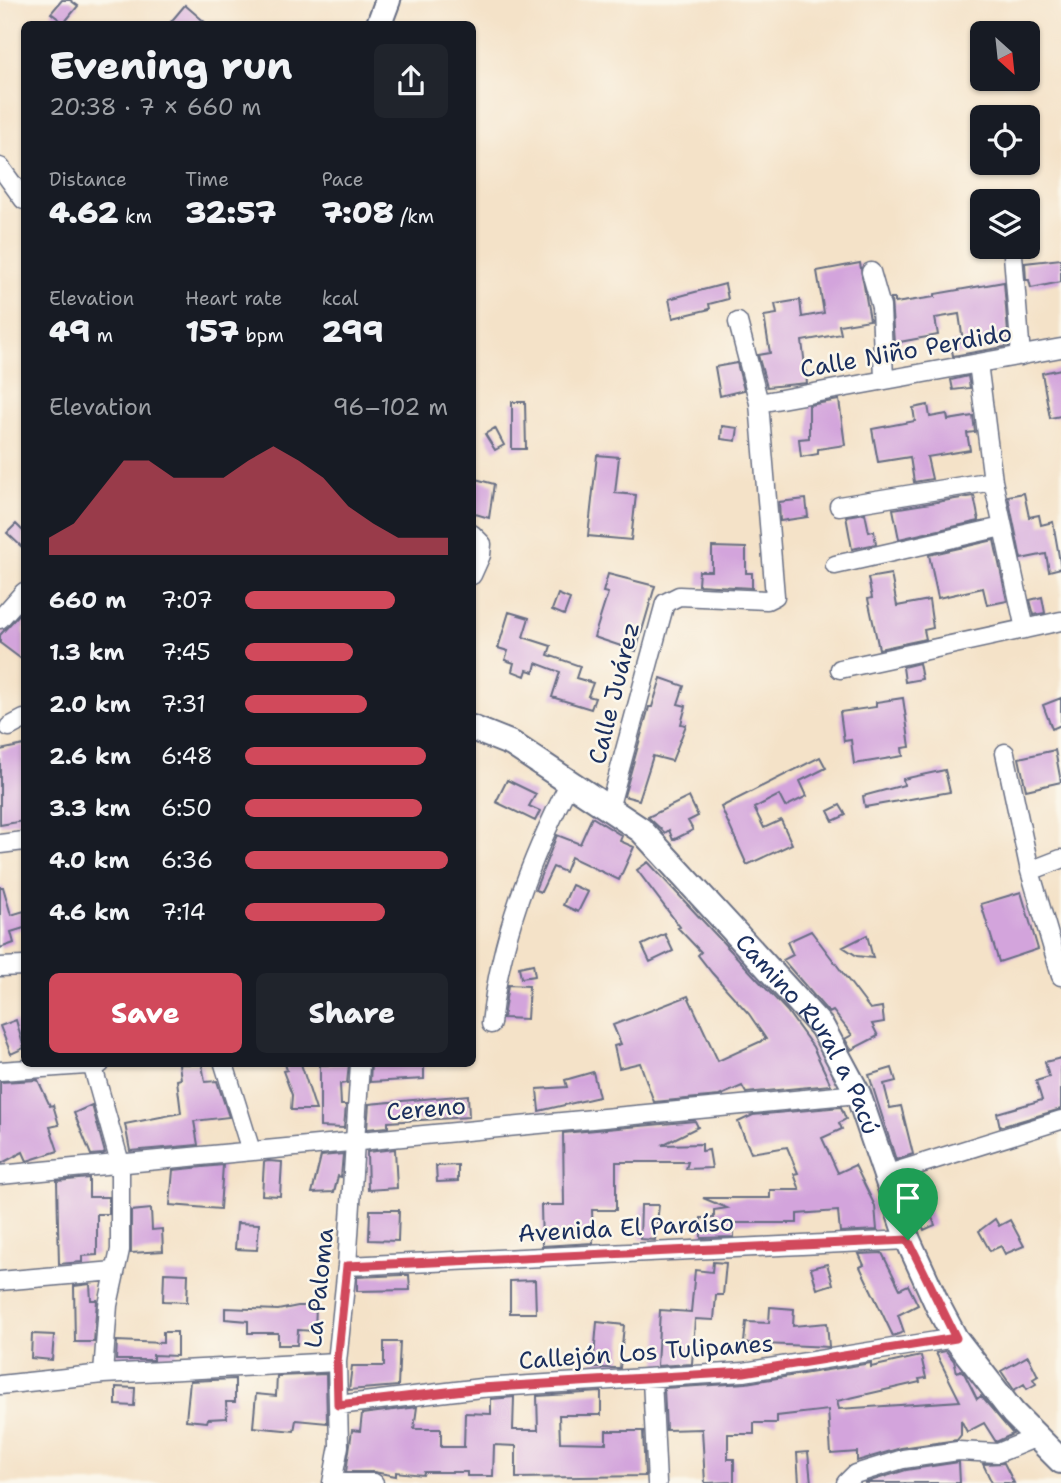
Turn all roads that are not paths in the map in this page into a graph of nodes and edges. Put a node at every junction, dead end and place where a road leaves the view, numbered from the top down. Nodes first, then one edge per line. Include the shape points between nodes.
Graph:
1 (388, 0) edge
2 (380, 21) edge
3 (0, 167) edge
4 (21, 196) edge
5 (1013, 259) edge
6 (871, 272) dead end
7 (738, 322) dead end
8 (1061, 348) edge
9 (1021, 356) junction
10 (978, 363) junction
11 (884, 379) junction
12 (759, 403) junction
13 (992, 481) junction
14 (839, 506) dead end
15 (1002, 527) junction
16 (476, 538) edge
17 (835, 565) dead end
18 (476, 566) edge
19 (21, 595) edge
20 (0, 619) edge
21 (1061, 621) edge
22 (1025, 629) junction
23 (840, 669) dead end
24 (476, 730) edge
25 (1004, 753) dead end
26 (570, 782) junction
27 (609, 809) junction
28 (21, 841) edge
29 (0, 844) edge
30 (1061, 859) edge
31 (1030, 871) junction
32 (21, 966) edge
33 (0, 967) edge
34 (1061, 976) edge
35 (491, 1024) dead end
36 (54, 1067) edge
37 (96, 1067) edge
38 (225, 1067) edge
39 (360, 1067) edge
40 (0, 1071) edge
41 (858, 1094) junction
42 (1061, 1120) edge
43 (356, 1140) junction
44 (251, 1151) junction
45 (120, 1163) junction
46 (0, 1175) edge
47 (886, 1175) junction
48 (908, 1240) junction
49 (347, 1266) junction
50 (114, 1271) junction
51 (0, 1281) edge
52 (956, 1338) junction
53 (337, 1362) junction
54 (103, 1374) junction
55 (652, 1379) junction
56 (0, 1385) edge
57 (338, 1405) junction
58 (1037, 1437) junction
59 (1061, 1461) edge
60 (848, 1480) edge
61 (333, 1483) edge
62 (374, 1483) edge
63 (657, 1483) edge

1 - 2 street
3 - 4 street
5 - 9 street
6 - 11 street via 881,307
7 - 12 street
8 - 9 street, Calle Niño Perdido
9 - 10 street, Calle Niño Perdido
10 - 11 street, Calle Niño Perdido
10 - 13 street
11 - 12 street, Calle Niño Perdido
12 - 27 street, Calle Juárez via 775,596 767,600 679,596 665,603
13 - 14 street
13 - 15 street
15 - 17 street
15 - 22 street
16 - 18 street via 482,544
19 - 20 street
21 - 22 street
22 - 23 street
24 - 26 street, Camino Rural a Pacú via 512,744
25 - 31 street
26 - 27 street, Camino Rural a Pacú
26 - 35 street via 513,912 496,979
27 - 41 street, Camino Rural a Pacú via 641,830 822,1027
28 - 29 street
30 - 31 street
31 - 34 street
32 - 33 street
36 - 40 street
37 - 45 street
38 - 44 street
39 - 43 street, La Paloma
41 - 43 street, Cereno
41 - 47 street, Camino Rural a Pacú
42 - 47 street
43 - 44 street, Cereno
43 - 49 street, La Paloma
44 - 45 street, Cereno
45 - 46 street, Cereno
45 - 50 street via 120,1250
47 - 48 street, Camino Rural a Pacú
48 - 49 street, Avenida El Paraíso
48 - 52 street, Camino Rural a Pacú
49 - 53 street, La Paloma
50 - 51 street
50 - 54 street
52 - 55 street, Callejón Los Tulipanes via 744,1372
52 - 58 street, Camino Rural a Pacú
53 - 54 street
53 - 57 street, La Paloma
54 - 56 street
55 - 57 street, Callejón Los Tulipanes via 481,1388
55 - 63 street
57 - 61 street, La Paloma via 339,1446
58 - 59 street, Camino Rural a Pacú
58 - 60 street via 998,1453 942,1452 882,1464
61 - 62 street

